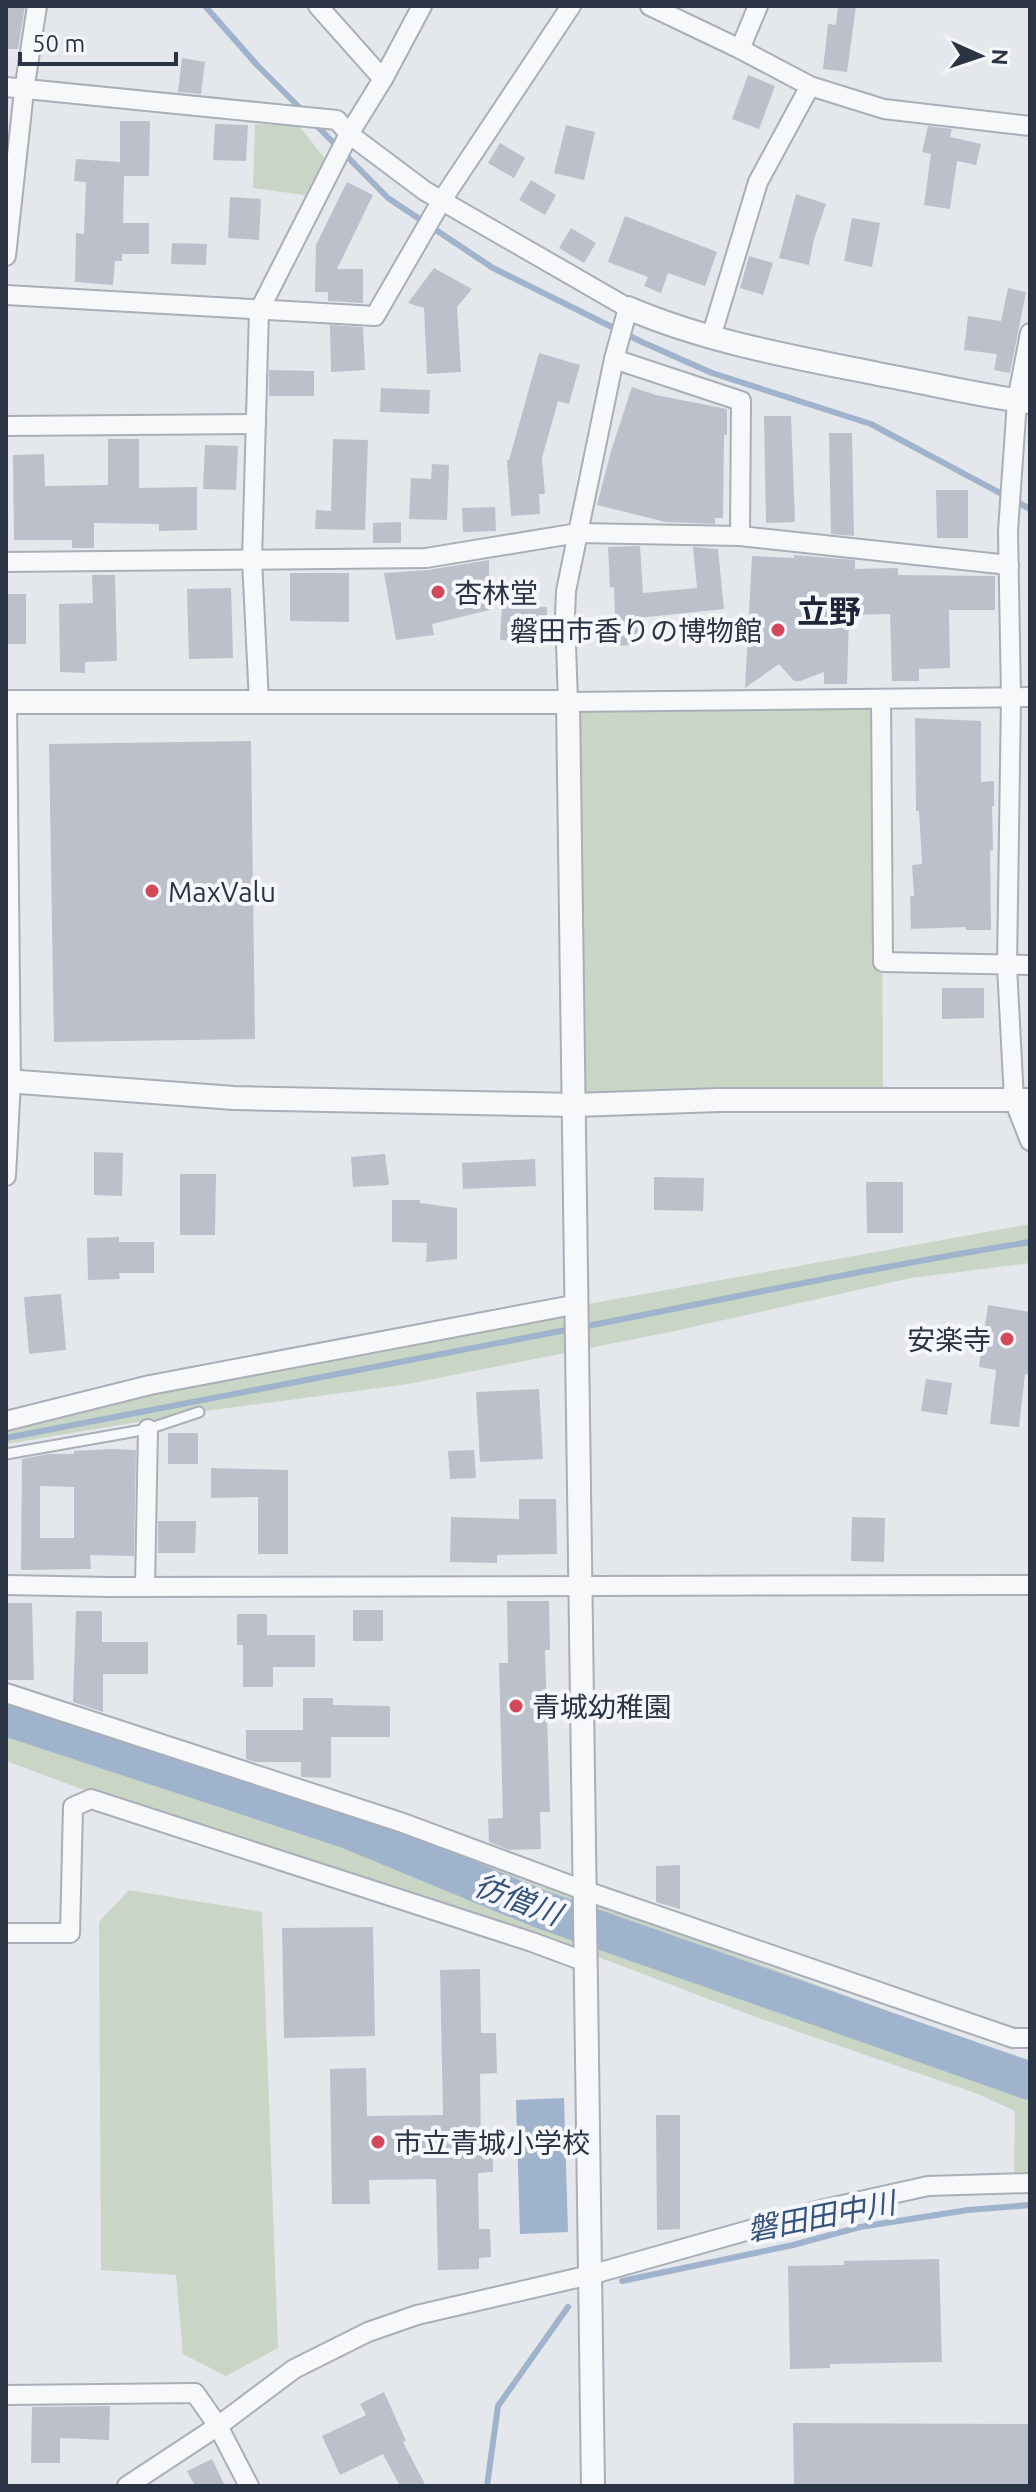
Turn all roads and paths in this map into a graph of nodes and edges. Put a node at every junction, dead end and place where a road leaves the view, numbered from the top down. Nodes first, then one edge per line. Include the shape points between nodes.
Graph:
1 (37, 6) edge
2 (318, 6) edge
3 (422, 6) edge
4 (571, 6) edge
5 (650, 6) edge
6 (758, 6) edge
7 (740, 49) junction
8 (383, 79) junction
9 (810, 86) junction
10 (15, 89) edge
11 (1030, 126) edge
12 (349, 134) junction
13 (442, 200) junction
14 (6, 256) edge
15 (6, 295) edge
16 (628, 308) junction
17 (259, 311) junction
18 (1030, 333) edge
19 (711, 337) junction
20 (614, 359) junction
21 (1024, 402) edge
22 (256, 424) junction
23 (6, 426) edge
24 (1011, 485) junction
25 (1030, 496) edge
26 (578, 533) junction
27 (740, 536) junction
28 (252, 560) junction
29 (6, 562) edge
30 (1009, 565) junction
31 (1021, 697) edge
32 (881, 699) junction
33 (6, 702) edge
34 (259, 702) junction
35 (568, 702) junction
36 (1030, 965) edge
37 (1007, 966) junction
38 (9, 1081) edge
39 (1022, 1100) edge
40 (575, 1105) junction
41 (1030, 1141) edge
42 (6, 1176) edge
43 (578, 1304) junction
44 (199, 1412) dead end
45 (6, 1421) edge
46 (148, 1429) junction
47 (6, 1454) edge
48 (6, 1585) edge
49 (1030, 1585) edge
50 (582, 1586) junction
51 (145, 1587) junction
52 (6, 1693) edge
53 (586, 1891) junction
54 (6, 1933) edge
55 (586, 1962) junction
56 (1024, 2040) edge
57 (1030, 2183) edge
58 (590, 2275) junction
59 (6, 2395) edge
60 (218, 2426) junction
61 (127, 2486) edge
62 (249, 2486) edge
63 (593, 2486) edge

1 - 10 street
2 - 8 street
3 - 8 street
4 - 13 street
5 - 7 street
6 - 7 street
7 - 9 street
8 - 12 street
9 - 11 street via 884,109
9 - 19 street via 758,182
10 - 12 street via 337,120
10 - 14 street
12 - 13 street
12 - 17 street
13 - 16 street
13 - 17 street via 375,316
15 - 17 street
16 - 19 street
16 - 20 street
17 - 22 street
18 - 21 street
19 - 21 street
20 - 26 street
20 - 27 street via 741,401
21 - 24 street
22 - 23 street
22 - 28 street
24 - 25 street
24 - 30 street
26 - 27 street
26 - 28 street via 426,558
26 - 35 street via 566,591
27 - 30 street
28 - 29 street
28 - 34 street
30 - 31 street
31 - 32 street
31 - 37 street
32 - 35 street
32 - 37 street via 883,962
33 - 34 street
33 - 38 street
34 - 35 street
35 - 40 street
36 - 37 street
37 - 39 street
38 - 40 street via 234,1098
38 - 42 street
39 - 40 street
39 - 41 street
40 - 43 street
43 - 45 street via 150,1385
43 - 50 street
44 - 46 lane
46 - 47 lane
46 - 51 street
48 - 51 street
49 - 50 street
50 - 51 street
50 - 53 street
52 - 53 street via 403,1823
53 - 55 street
53 - 56 street
54 - 55 street via 70,1933 73,1807 91,1799
55 - 58 street
57 - 58 street via 928,2186 820,2210
58 - 60 street via 417,2315 368,2332 294,2369
58 - 63 street
59 - 60 street via 195,2393
60 - 61 street
60 - 62 street

